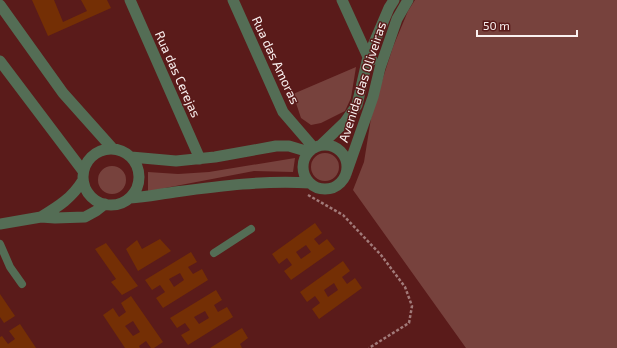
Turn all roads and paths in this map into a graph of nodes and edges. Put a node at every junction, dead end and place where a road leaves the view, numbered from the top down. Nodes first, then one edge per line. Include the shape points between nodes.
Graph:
1 (130, 0) edge
2 (233, 0) edge
3 (342, 0) edge
4 (394, 0) edge
5 (408, 0) edge
6 (0, 5) edge
7 (368, 57) junction
8 (0, 61) edge
9 (380, 68) junction
10 (315, 148) junction
11 (113, 149) junction
12 (131, 157) junction
13 (200, 159) junction
14 (346, 174) junction
15 (83, 175) junction
16 (307, 188) junction
17 (130, 198) junction
18 (105, 204) junction
19 (42, 217) junction
20 (0, 224) edge
21 (251, 229) dead end
22 (0, 244) edge
23 (214, 253) dead end
24 (22, 284) dead end
25 (370, 348) edge

1 - 13 street, Rua das Cerejas
2 - 10 street, Rua das Amoras via 283,112
3 - 7 street
4 - 7 street, Avenida das Oliveiras
5 - 9 street, Avenida das Oliveiras via 397,19
6 - 11 street, Avenida das Oliveiras via 63,93
7 - 9 street
7 - 10 street, Avenida das Oliveiras via 356,105 345,122
8 - 15 street
9 - 14 street, Avenida das Oliveiras via 373,97
10 - 13 street, Avenida das Oliveiras via 276,146
10 - 14 street, Avenida das Oliveiras via 329,145 342,152 348,166
10 - 16 street, Avenida das Oliveiras via 303,164
11 - 12 street, Avenida das Oliveiras via 123,151
11 - 15 street, Avenida das Oliveiras via 94,154 87,162
12 - 13 street, Avenida das Oliveiras via 176,161
12 - 17 street via 139,173 139,182
14 - 16 street, Avenida das Oliveiras via 343,181 330,189
15 - 18 street via 85,188 90,196
15 - 19 street, Avenida das Oliveiras via 75,192
16 - 17 street, Avenida das Oliveiras via 285,181
16 - 25 path via 343,215 381,255 405,288 412,306 409,323
17 - 18 street, Avenida das Oliveiras via 114,205
18 - 19 street, Avenida das Oliveiras via 85,217
19 - 20 street, Avenida das Oliveiras
21 - 23 lane
22 - 24 lane via 10,267

